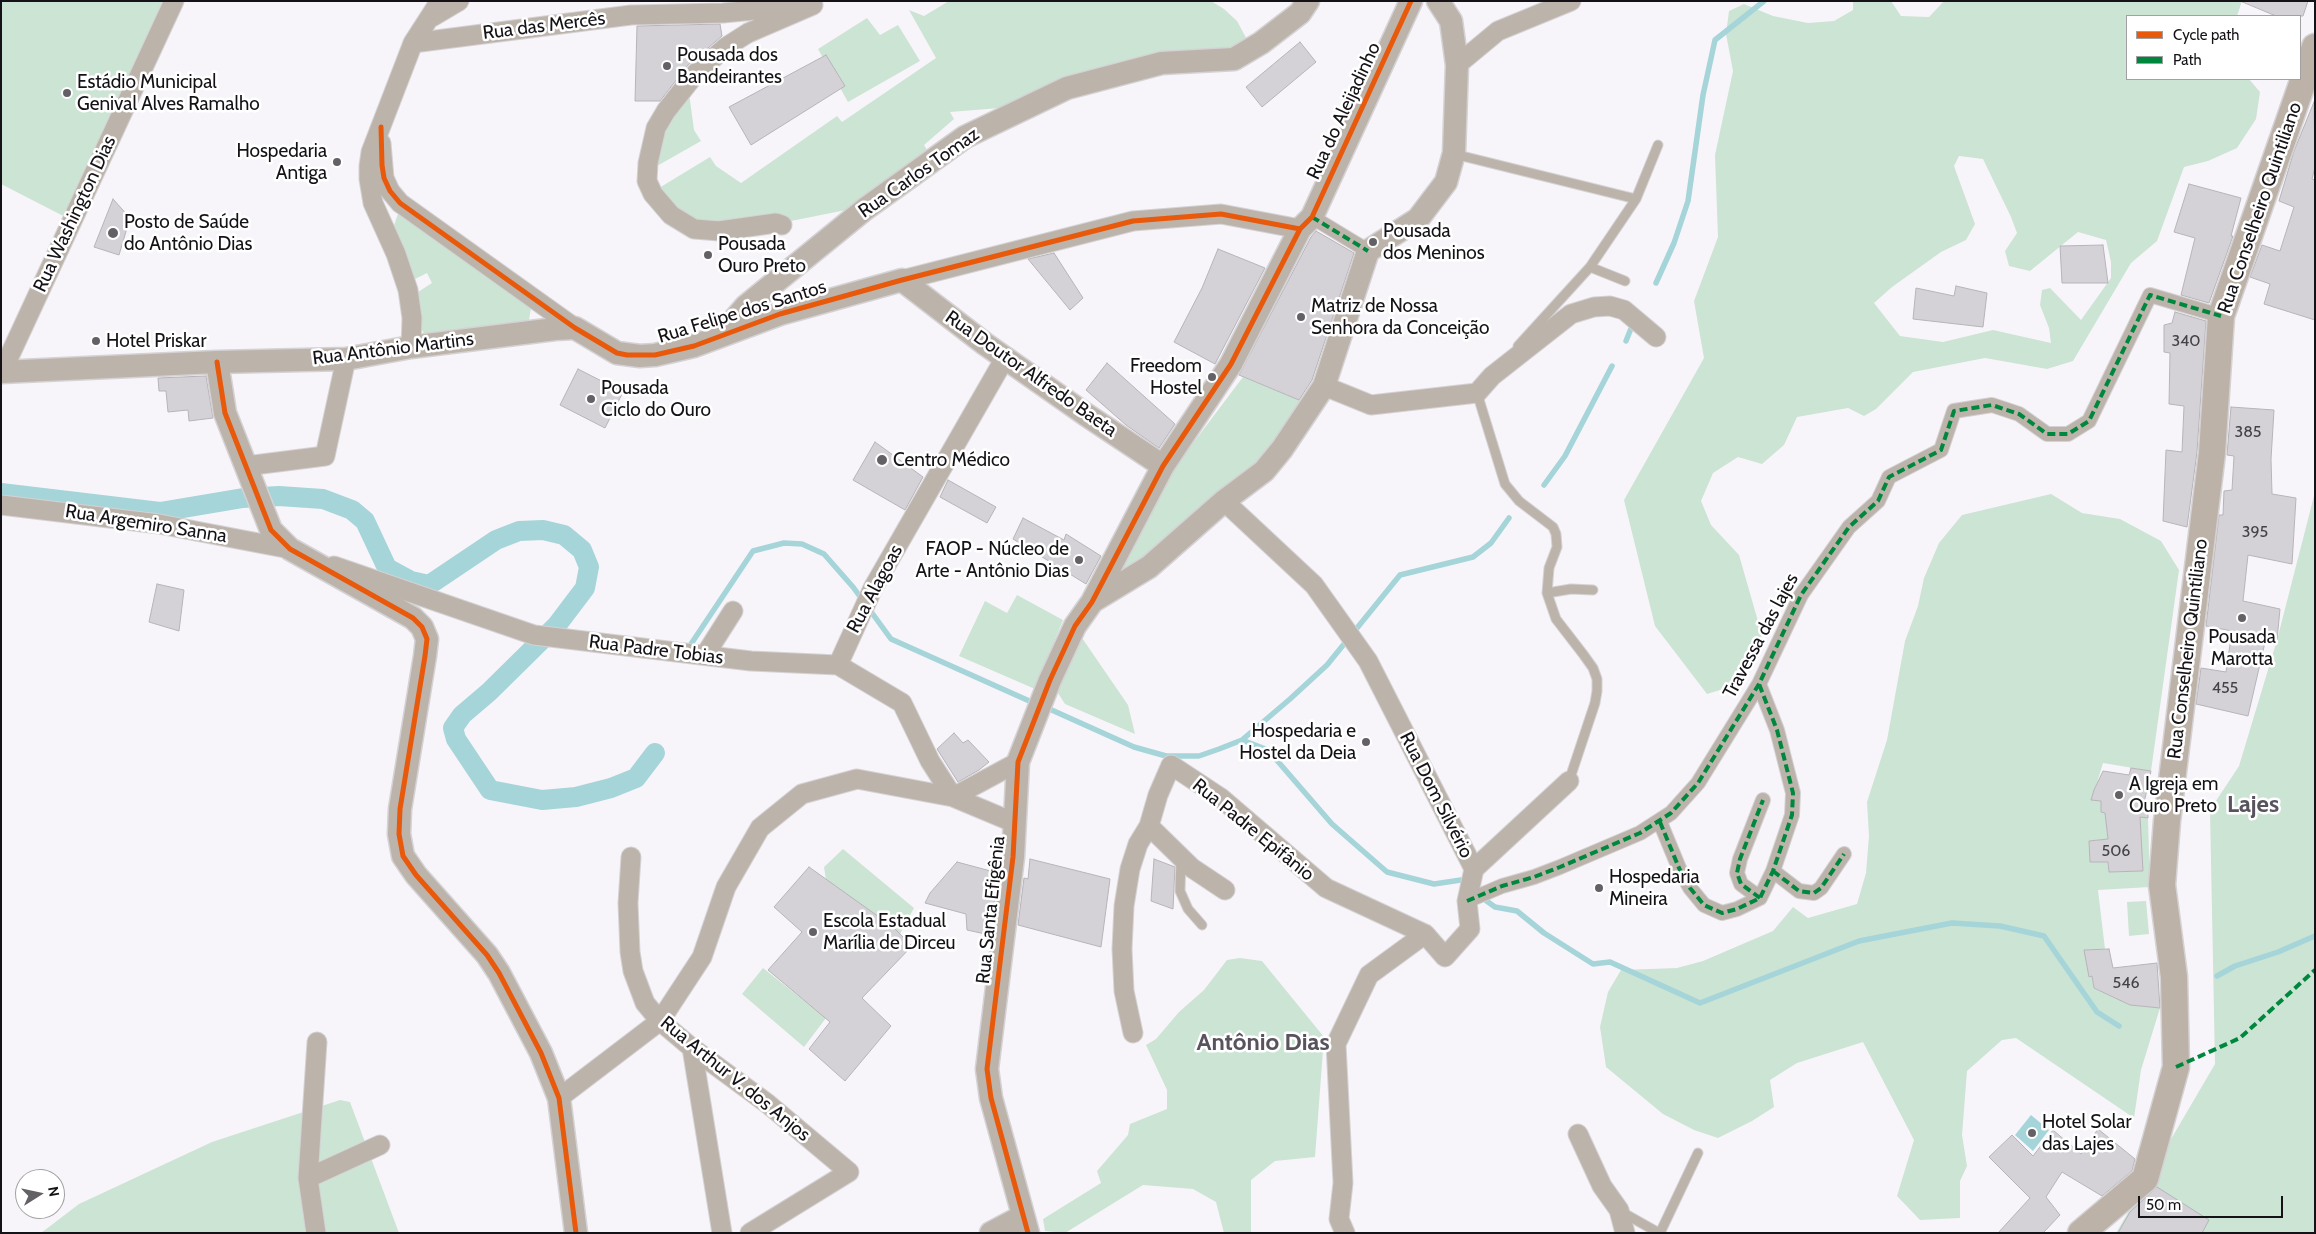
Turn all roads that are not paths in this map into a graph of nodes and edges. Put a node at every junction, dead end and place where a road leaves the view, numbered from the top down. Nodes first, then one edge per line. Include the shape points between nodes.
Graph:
1 (174, 1) edge
2 (440, 1) edge
3 (459, 1) edge
4 (1308, 1) edge
5 (1411, 1) edge
6 (1438, 1) edge
7 (1571, 1) edge
8 (819, 3) edge
9 (427, 21) junction
10 (413, 43) junction
11 (2315, 47) edge
12 (1456, 65) junction
13 (381, 127) junction
14 (1658, 145) dead end
15 (1454, 154) junction
16 (1636, 199) junction
17 (1306, 223) junction
18 (782, 225) dead end
19 (1368, 251) junction
20 (1590, 267) junction
21 (902, 280) junction
22 (1625, 281) dead end
23 (2221, 316) junction
24 (575, 328) junction
25 (721, 335) junction
26 (1656, 337) dead end
27 (411, 347) junction
28 (1005, 358) junction
29 (346, 359) junction
30 (217, 362) junction
31 (2, 372) edge
32 (1492, 376) junction
33 (1324, 386) junction
34 (1477, 393) junction
35 (246, 466) junction
36 (1163, 466) junction
37 (1224, 500) junction
38 (1, 505) edge
39 (298, 553) junction
40 (1593, 590) dead end
41 (1547, 593) junction
42 (1092, 602) junction
43 (733, 611) dead end
44 (705, 656) junction
45 (838, 665) junction
46 (1759, 684) junction
47 (1018, 762) junction
48 (1569, 781) joint
49 (953, 797) junction
50 (1763, 800) dead end
51 (1660, 822) junction
52 (1015, 823) junction
53 (1149, 826) junction
54 (1844, 854) dead end
55 (631, 857) dead end
56 (1182, 858) junction
57 (1474, 869) junction
58 (1773, 871) junction
59 (1225, 890) dead end
60 (1760, 898) junction
61 (1467, 901) junction
62 (1202, 925) dead end
63 (1425, 934) junction
64 (660, 1021) junction
65 (1133, 1033) dead end
66 (317, 1042) dead end
67 (692, 1048) junction
68 (559, 1098) junction
69 (1578, 1134) dead end
70 (380, 1145) dead end
71 (1698, 1153) dead end
72 (308, 1178) junction
73 (1619, 1210) junction
74 (1026, 1225) edge
75 (316, 1233) edge
76 (576, 1233) edge
77 (722, 1233) edge
78 (750, 1233) edge
79 (991, 1233) edge
80 (1345, 1233) edge
81 (1625, 1233) edge
82 (1660, 1233) edge
83 (2080, 1233) edge

1 - 31 street, Rua Washington Dias
2 - 9 street
3 - 9 street
4 - 25 street, Rua Carlos Tomaz via 1300,13 1234,59 1162,64 1067,88 965,137 865,209 746,306
5 - 17 street, Rua do Aleijadinho
6 - 12 street via 1451,21
7 - 12 street via 1498,31
8 - 10 street, Rua das Mercês via 723,13 631,15
8 - 18 street via 748,33 696,73 656,128 648,163 647,181 657,200 671,214 694,228 719,232 776,223
9 - 10 street
10 - 13 street
11 - 23 main road, Rua Conselheiro Quintiliano
12 - 15 street
13 - 24 street, Rua Felipe dos Santos via 384,178 400,203
13 - 27 street via 371,152 370,192 408,290 412,318
14 - 16 lane
15 - 16 lane
15 - 19 street via 1446,182 1418,219
16 - 20 lane
17 - 19 street
17 - 21 street, Rua Felipe dos Santos via 1221,214 1133,221
17 - 36 street, Rua do Aleijadinho via 1231,364
19 - 33 street
20 - 22 lane
20 - 32 lane
21 - 25 street, Rua Felipe dos Santos via 780,314
21 - 28 street, Rua Doutor Alfredo Baeta
23 - 46 street, Travessa das lajes via 2150,295 2089,421 2068,434 2047,434 2019,414 1992,405 1954,411 1941,450 1889,477 1878,501 1849,527 1801,596
23 - 83 main road, Rua Conselheiro Quintiliano via 2212,453 2162,885 2174,977 2176,1067 2144,1179
24 - 25 street, Rua Felipe dos Santos via 617,353 640,356 694,346
24 - 27 street, Rua Antônio Martins
26 - 32 street via 1624,310 1610,306 1594,307 1571,314
27 - 29 street, Rua Antônio Martins
28 - 36 street, Rua Doutor Alfredo Baeta
28 - 45 street, Rua Alagoas via 873,588
29 - 30 street, Rua Antônio Martins
29 - 35 street via 325,456
30 - 31 street, Rua Antônio Martins
30 - 35 street via 225,413
32 - 34 street
33 - 34 street via 1371,405
33 - 37 street via 1264,471
34 - 41 lane via 1505,484 1556,534 1557,547 1549,568
35 - 39 street via 272,530
36 - 42 street, Rua do Aleijadinho
37 - 42 street via 1149,567
37 - 57 street, Rua Dom Silvério via 1314,585 1368,661
38 - 39 street, Rua Argemiro Sanna via 159,524
39 - 44 street, Rua Padre Tobias via 534,635
39 - 68 street via 413,618 422,627 427,639 425,656 400,809 399,834 403,856 499,973 541,1053
40 - 41 lane
41 - 48 lane via 1556,619 1584,654 1597,679 1595,703
42 - 47 street, Rua Santa Efigênia via 1074,626
43 - 44 street
44 - 45 street, Rua Padre Tobias
45 - 49 street, Rua Padre Tobias via 902,703 930,761
46 - 51 street, Travessa das lajes via 1698,783
46 - 58 street via 1777,730 1793,793 1792,814
47 - 49 street
47 - 52 street, Rua Santa Efigênia
48 - 57 street
49 - 52 street
49 - 64 street via 857,779 802,794 760,828 726,887 702,957
50 - 60 street via 1737,873 1740,884
51 - 60 street via 1690,888 1704,905 1722,913
51 - 61 street, Travessa das lajes via 1560,867
52 - 74 street, Rua Santa Efigênia via 987,1069 991,1098
53 - 56 street
53 - 63 street, Rua Padre Epifânio via 1171,766 1221,798 1326,888
53 - 65 street, Rua Padre Epifânio via 1138,844 1130,869 1124,906 1124,982
54 - 58 street via 1821,888 1814,892 1799,892
55 - 64 street, Rua Arthur V. dos Anjos via 628,926 633,971 645,1003
56 - 59 street via 1203,877
56 - 62 lane via 1180,891 1188,909
57 - 61 street, Rua Dom Silvério
58 - 60 street
61 - 63 street, Rua Dom Silvério via 1470,929 1445,957
63 - 80 street via 1369,975 1336,1044 1343,1183 1339,1219
64 - 67 street, Rua Arthur V. dos Anjos
64 - 68 street
66 - 72 street
67 - 77 street
67 - 78 street, Rua Arthur V. dos Anjos via 768,1104 849,1172
68 - 76 street
69 - 73 street via 1602,1186
70 - 72 street
71 - 82 lane
72 - 75 street
73 - 81 street
73 - 82 lane
74 - 79 street

